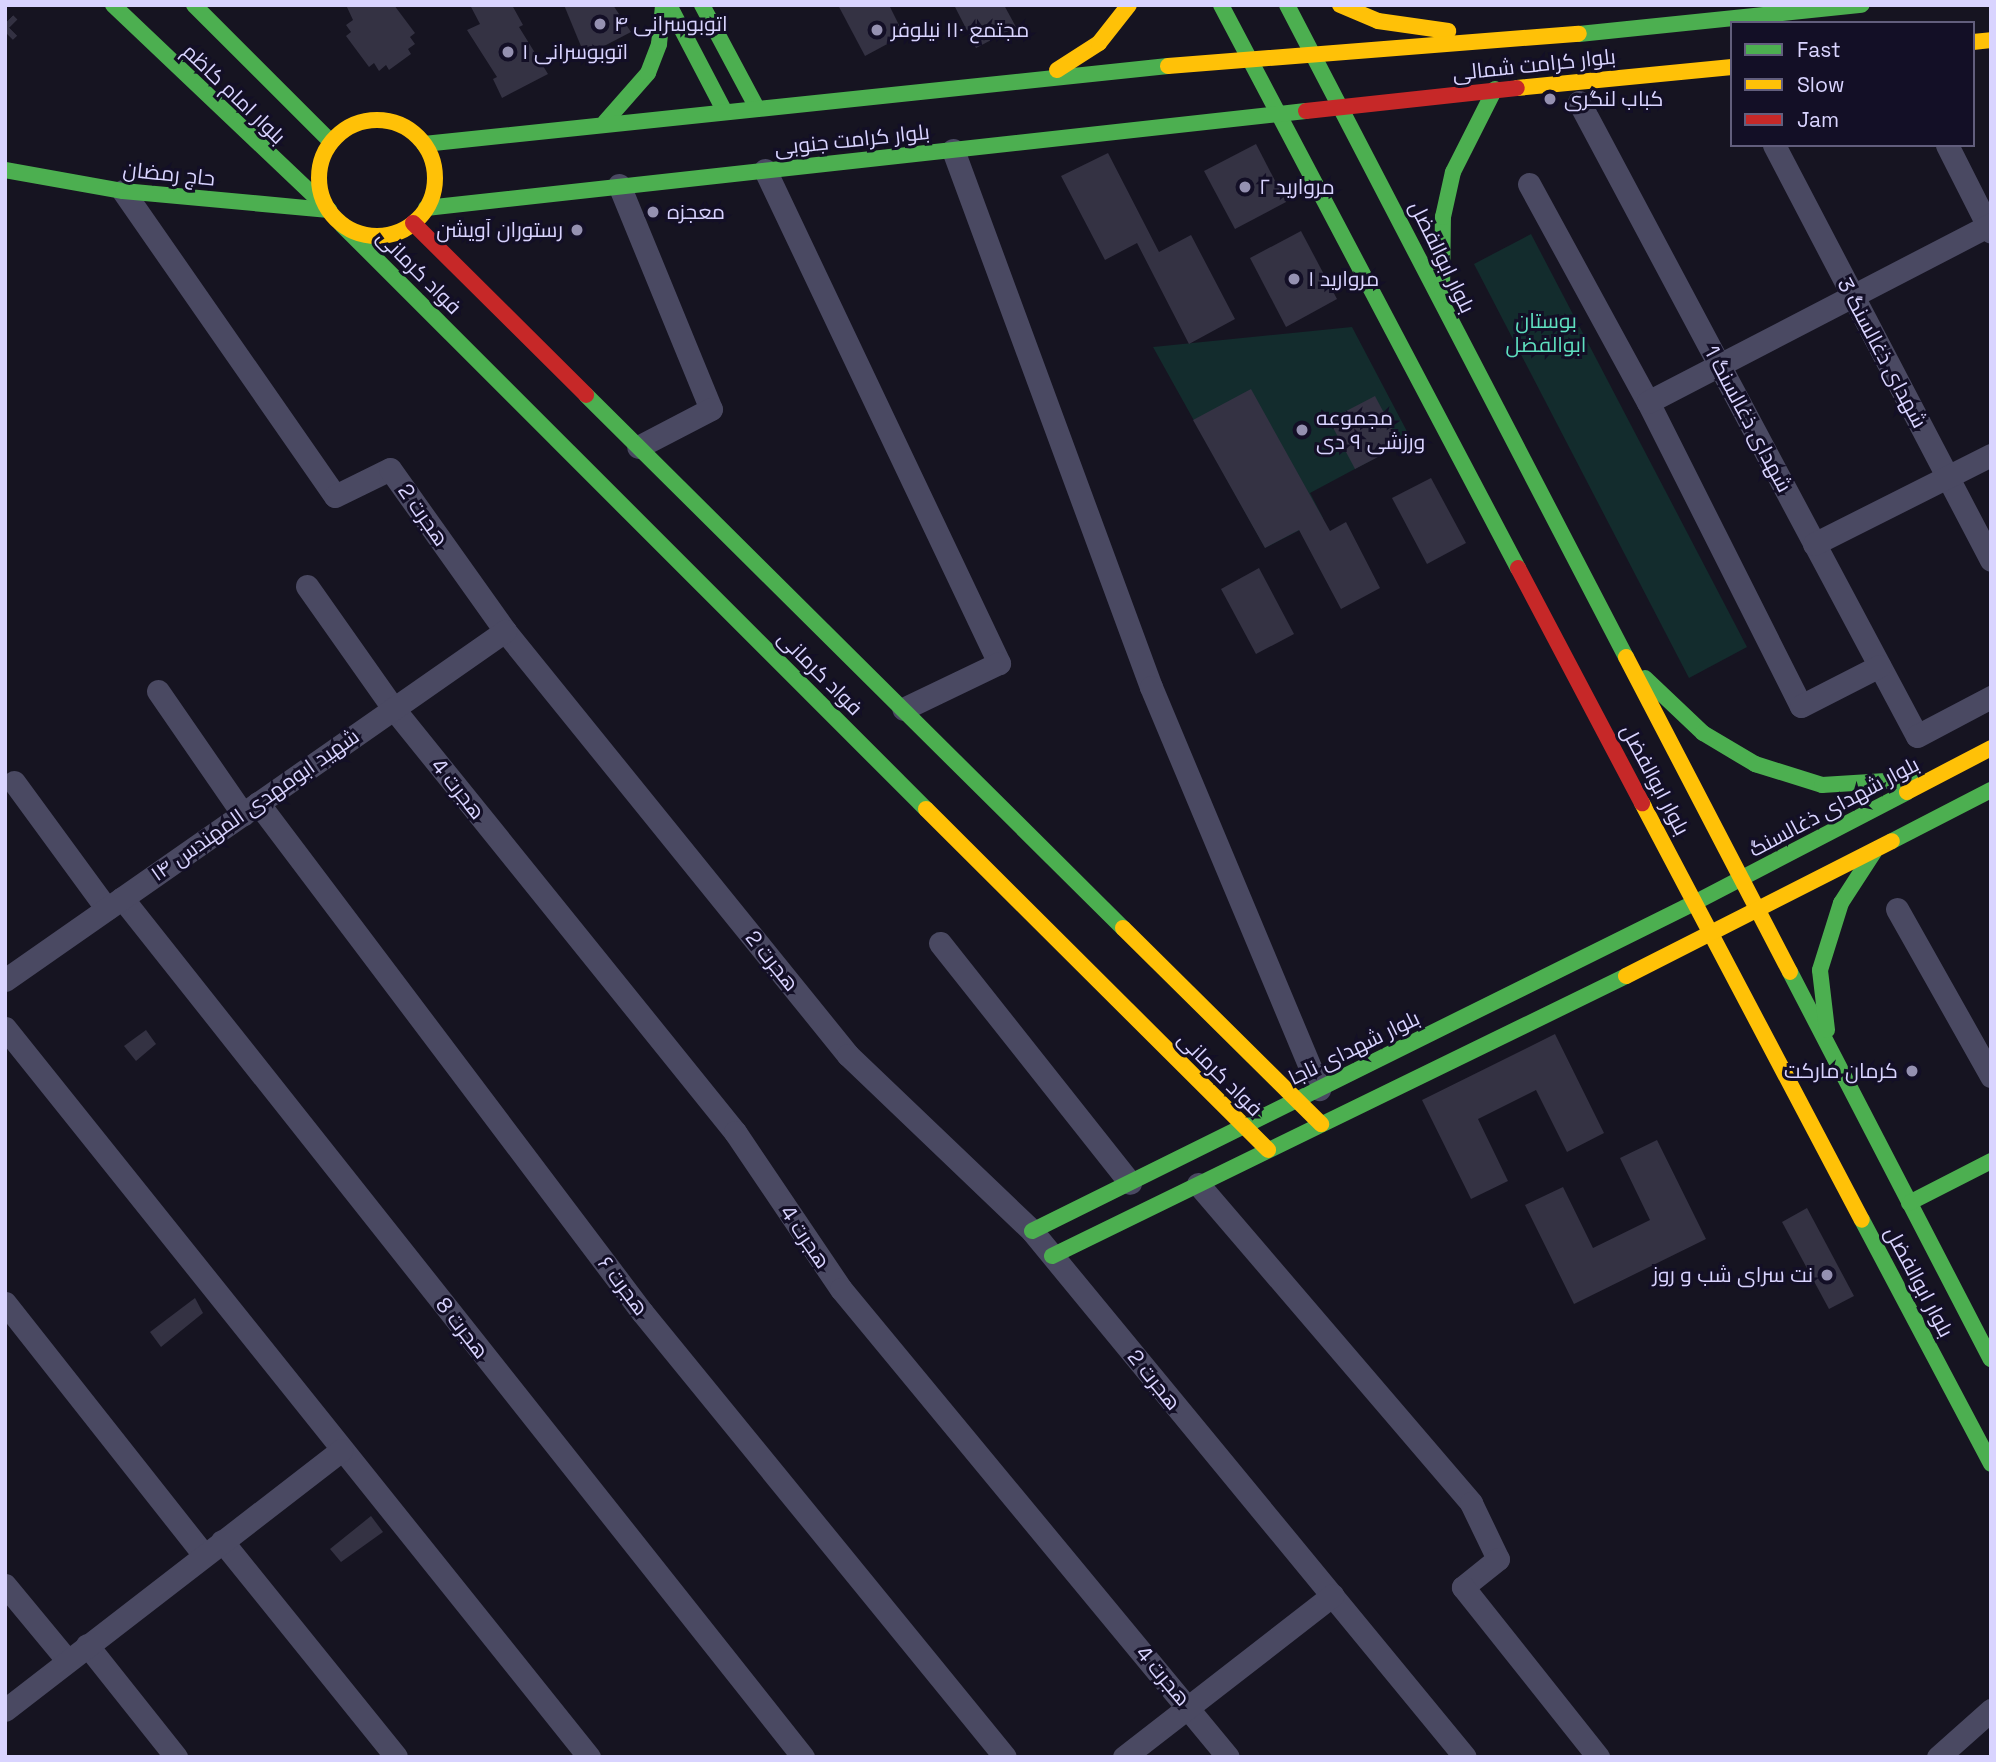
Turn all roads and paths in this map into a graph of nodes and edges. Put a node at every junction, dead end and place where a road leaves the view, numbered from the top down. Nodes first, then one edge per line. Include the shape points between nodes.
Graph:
1 (113, 5) edge
2 (194, 5) edge
3 (663, 5) edge
4 (669, 5) edge
5 (1129, 5) edge
6 (1221, 5) edge
7 (1287, 5) edge
8 (1340, 5) edge
9 (1698, 5) edge
10 (1862, 5) edge
11 (1811, 8) edge
12 (705, 10) edge
13 (1675, 25) junction
14 (682, 30) junction
15 (1545, 38) junction
16 (1314, 57) junction
17 (1252, 60) junction
18 (1730, 67) edge
19 (1045, 76) junction
20 (1495, 89) junction
21 (1578, 102) dead end
22 (1340, 105) junction
23 (756, 106) junction
24 (724, 110) junction
25 (1283, 116) junction
26 (605, 122) junction
27 (331, 142) junction
28 (424, 144) junction
29 (1775, 147) edge
30 (1948, 147) edge
31 (953, 150) junction
32 (5, 170) edge
33 (765, 170) junction
34 (1529, 184) dead end
35 (620, 185) junction
36 (123, 191) junction
37 (426, 208) junction
38 (329, 210) junction
39 (413, 223) junction
40 (342, 225) junction
41 (1990, 228) edge
42 (1852, 294) junction
43 (1444, 310) junction
44 (1720, 366) junction
45 (1648, 402) junction
46 (638, 447) junction
47 (1991, 455) edge
48 (1947, 477) junction
49 (1814, 544) junction
50 (1991, 560) edge
51 (307, 586) dead end
52 (505, 631) junction
53 (1625, 660) junction
54 (1879, 666) junction
55 (158, 691) dead end
56 (1991, 697) edge
57 (393, 708) junction
58 (903, 709) junction
59 (1991, 748) edge
60 (1937, 776) junction
61 (14, 782) dead end
62 (1991, 790) edge
63 (250, 808) junction
64 (1876, 849) junction
65 (1740, 879) junction
66 (1696, 902) junction
67 (114, 903) junction
68 (1897, 909) dead end
69 (1757, 911) junction
70 (1713, 934) junction
71 (940, 943) dead end
72 (5, 979) edge
73 (5, 1028) edge
74 (1829, 1050) junction
75 (1991, 1076) edge
76 (1319, 1089) junction
77 (1297, 1100) junction
78 (1321, 1124) junction
79 (1243, 1127) junction
80 (1268, 1150) junction
81 (1991, 1161) edge
82 (1130, 1183) junction
83 (1198, 1184) junction
84 (1909, 1203) junction
85 (1032, 1231) junction
86 (1052, 1256) junction
87 (5, 1303) edge
88 (1991, 1359) edge
89 (341, 1451) junction
90 (1991, 1464) edge
91 (213, 1548) junction
92 (5, 1585) edge
93 (1333, 1595) junction
94 (87, 1645) junction
95 (67, 1660) junction
96 (1188, 1707) junction
97 (5, 1710) edge
98 (1991, 1710) edge
99 (176, 1757) edge
100 (396, 1757) edge
101 (589, 1757) edge
102 (803, 1757) edge
103 (1004, 1757) edge
104 (1124, 1757) edge
105 (1228, 1757) edge
106 (1465, 1757) edge
107 (1598, 1757) edge
108 (1938, 1757) edge

1 - 38 street, بلوار امام کاظم
2 - 27 street, بلوار امام کاظم
3 - 26 street via 659,44 648,74
4 - 14 street
5 - 19 street via 1099,43
6 - 17 street, بلوار ابوالفضل
7 - 16 street, بلوار ابوالفضل
8 - 15 street via 1378,21 1423,29
9 - 13 street
10 - 11 street, بلوار کرامت شمالی
11 - 13 street, بلوار کرامت شمالی
12 - 14 street via 709,27 702,36 691,37
12 - 23 street
13 - 15 street, بلوار کرامت شمالی
14 - 24 street
15 - 16 street, بلوار کرامت شمالی
16 - 17 street, بلوار کرامت شمالی
16 - 22 street, بلوار ابوالفضل
17 - 19 street, بلوار کرامت جنوبی
17 - 25 street, بلوار ابوالفضل
18 - 20 street, بلوار کرامت شمالی
19 - 23 street, بلوار کرامت جنوبی
20 - 22 street, بلوار کرامت شمالی
20 - 43 street via 1453,172 1442,228
21 - 44 street, شهدای ذغالسنگ 1
22 - 25 street, بلوار کرامت شمالی
22 - 43 street, بلوار ابوالفضل
23 - 24 street, بلوار کرامت جنوبی
24 - 26 street, بلوار کرامت جنوبی
25 - 31 street, بلوار کرامت جنوبی
25 - 66 street, بلوار ابوالفضل
26 - 28 street, بلوار کرامت جنوبی
27 - 28 street via 351,126 376,120 399,124
27 - 38 street via 319,176
28 - 37 street via 435,183
29 - 42 street, شهدای ذغالسنگ 3
30 - 41 street
31 - 33 street, بلوار کرامت جنوبی
31 - 76 street via 1151,687
32 - 36 street, حاج رمضان
33 - 35 street, بلوار کرامت جنوبی
33 - 58 street via 999,663
34 - 45 street
35 - 37 street, بلوار کرامت جنوبی
35 - 46 street via 711,409
36 - 38 street, حاج رمضان
36 - 52 street, هجرت 2 via 335,496 390,469
37 - 39 street
38 - 40 street
39 - 40 street via 378,236
39 - 46 street, فواد کرمانی
40 - 79 street, فواد کرمانی
41 - 42 street
42 - 44 street
42 - 48 street, شهدای ذغالسنگ 3
43 - 53 street, بلوار ابوالفضل
44 - 45 street
44 - 49 street, شهدای ذغالسنگ 1
45 - 54 street via 1801,706
46 - 58 street, فواد کرمانی
47 - 48 street
48 - 49 street
48 - 50 street, شهدای ذغالسنگ 3
49 - 54 street, شهدای ذغالسنگ 1
51 - 57 street, هجرت 4
52 - 57 street, شهید ابومهدی المهندس ۱۴
52 - 85 street, هجرت 2 via 848,1055
53 - 60 street via 1703,733 1755,764 1822,785
53 - 65 street, بلوار ابوالفضل
54 - 56 street, شهدای ذغالسنگ 1 via 1917,736
55 - 63 street, هجرت ۶
57 - 63 street, شهید ابومهدی المهندس ۱۴
57 - 96 street, هجرت 4 via 735,1132 841,1289
58 - 77 street, فواد کرمانی
59 - 60 street, بلوار شهدای ذغالسنگ
60 - 65 street, بلوار شهدای ذغالسنگ
61 - 67 street, هجرت 8
62 - 64 street
63 - 67 street, شهید ابومهدی المهندس ۱۴
63 - 103 street, هجرت ۶ via 642,1312
64 - 69 street
64 - 74 street via 1841,903 1820,970
65 - 66 street, بلوار شهدای ذغالسنگ
65 - 69 street, بلوار ابوالفضل
66 - 70 street, بلوار ابوالفضل
66 - 76 street, بلوار شهدای ناجا
67 - 72 street, شهید ابومهدی المهندس ۱۴
67 - 102 street, هجرت 8
68 - 75 street
69 - 70 street
69 - 74 street, بلوار ابوالفضل
70 - 78 street
70 - 90 street, بلوار ابوالفضل
71 - 82 street
73 - 89 street
74 - 84 street, بلوار ابوالفضل
76 - 77 street, بلوار شهدای ناجا
77 - 78 street, فواد کرمانی
77 - 79 street, بلوار شهدای ناجا
78 - 80 street
79 - 80 street, فواد کرمانی
79 - 82 street, بلوار شهدای ناجا
80 - 83 street
81 - 84 street
82 - 85 street, بلوار شهدای ناجا
83 - 86 street
83 - 107 street via 1471,1503 1499,1559 1463,1587
84 - 88 street, بلوار ابوالفضل
85 - 86 street, هجرت 2
86 - 93 street, هجرت 2
87 - 91 street
89 - 91 street
89 - 101 street
91 - 94 street
91 - 100 street
92 - 95 street
93 - 96 street
93 - 106 street, هجرت 2
94 - 95 street
94 - 99 street
95 - 97 street
96 - 104 street
96 - 105 street, هجرت 4
98 - 108 street

